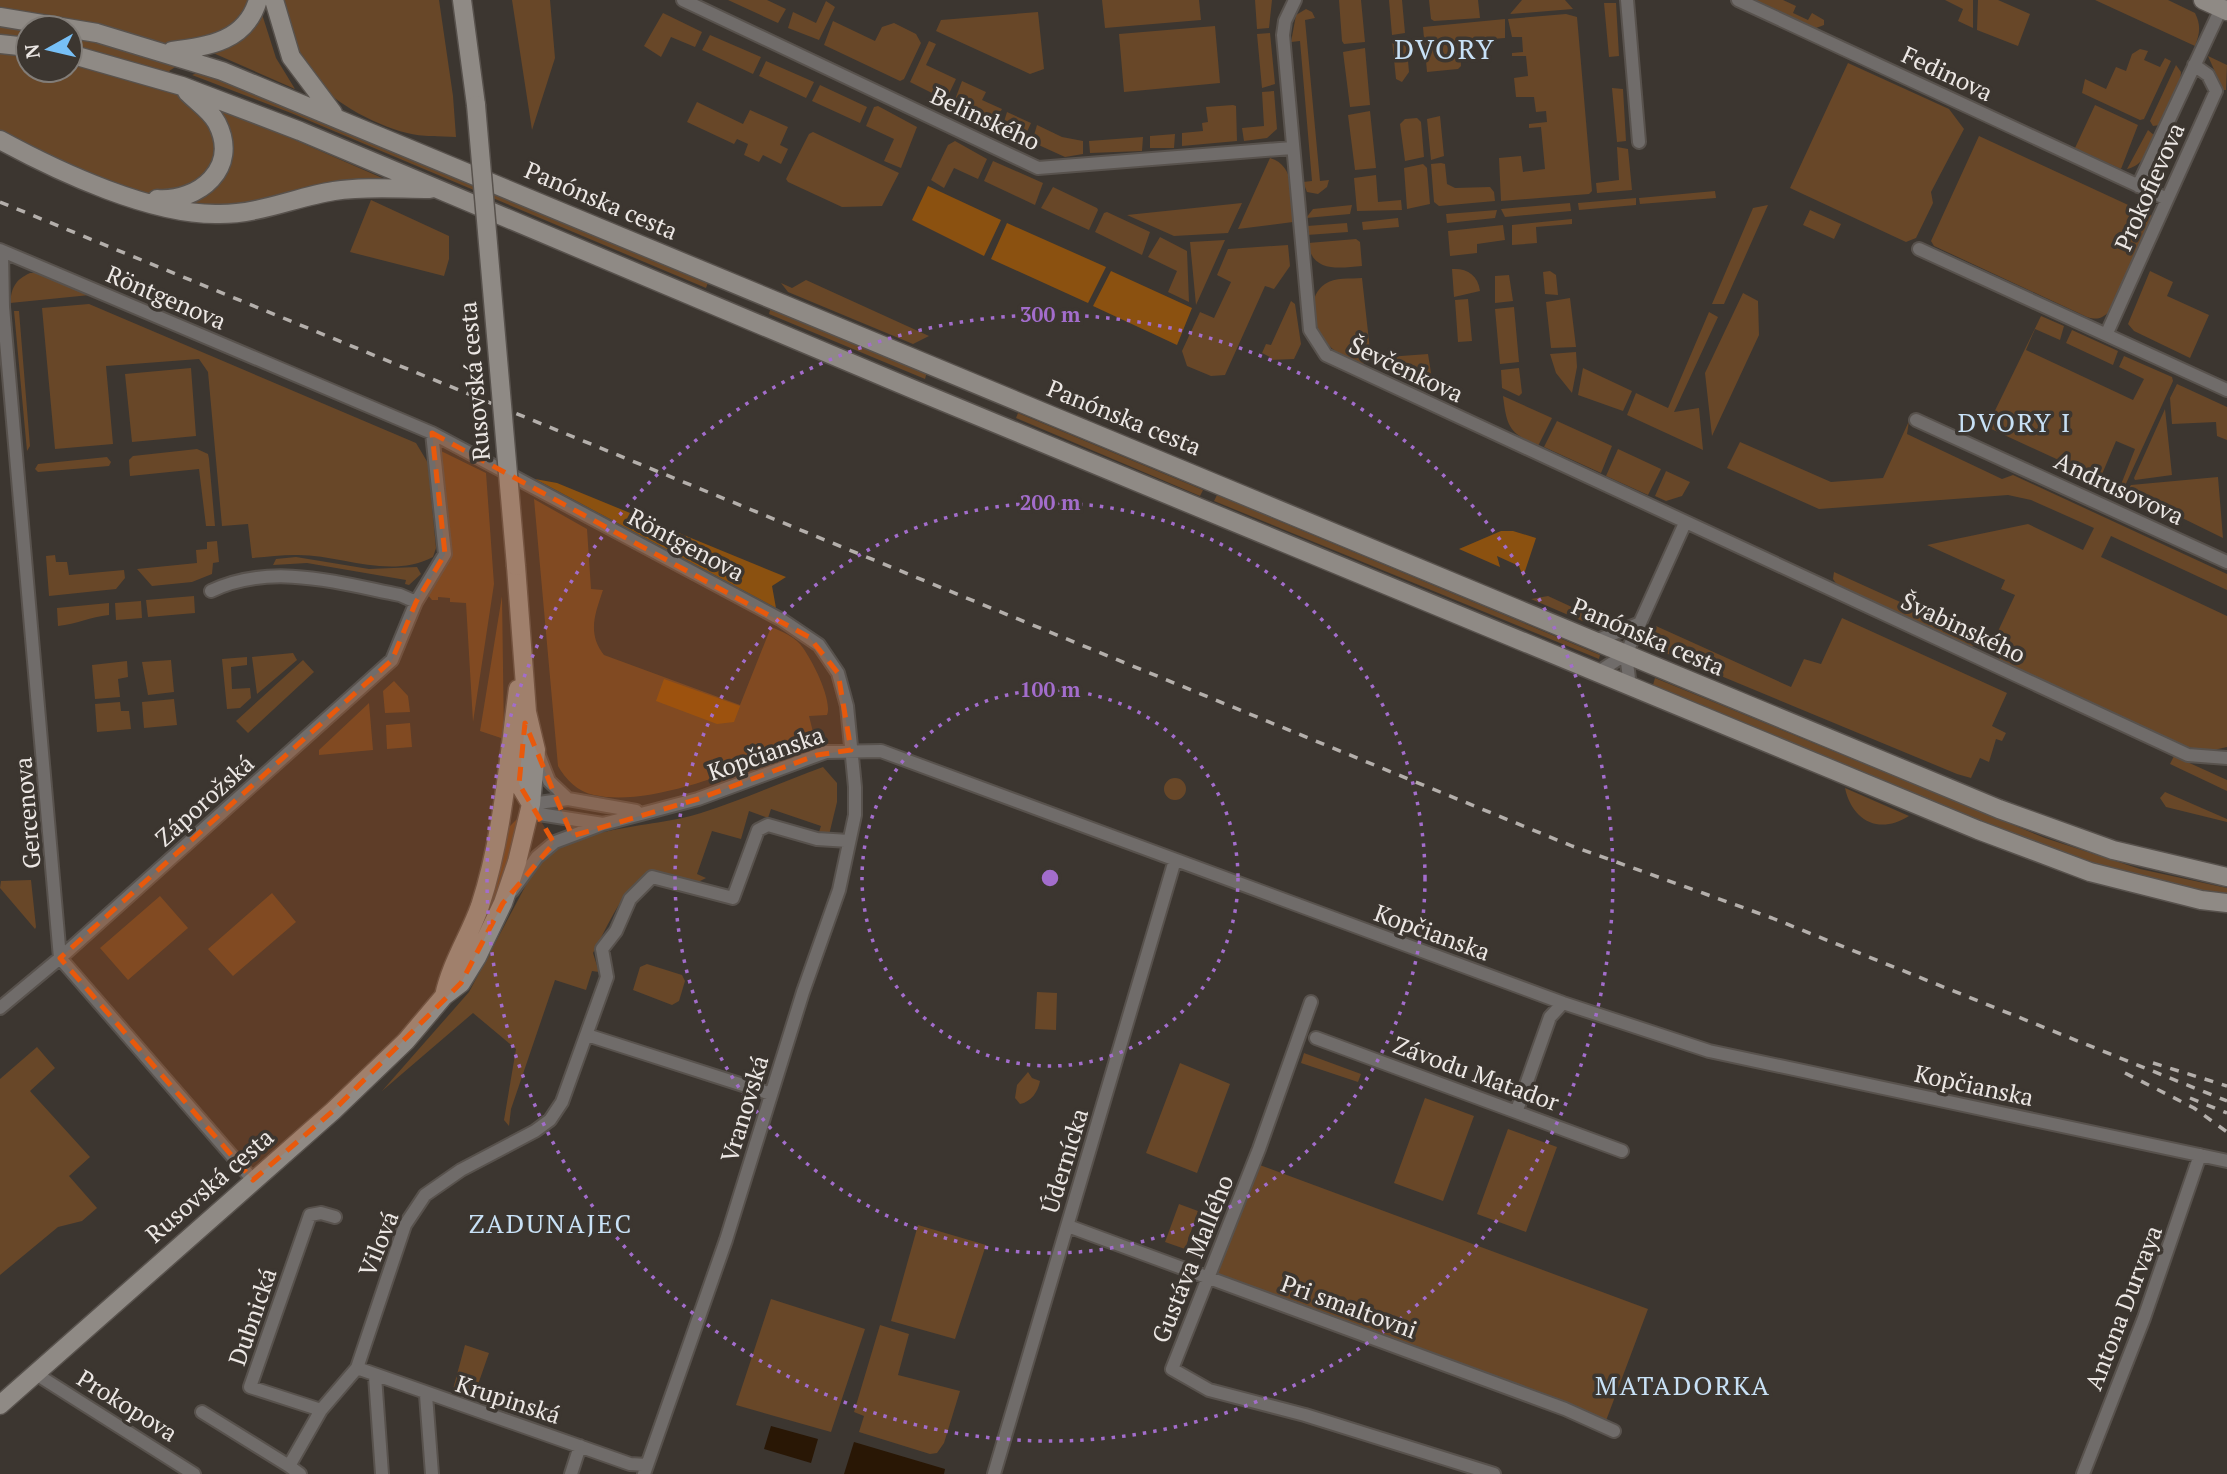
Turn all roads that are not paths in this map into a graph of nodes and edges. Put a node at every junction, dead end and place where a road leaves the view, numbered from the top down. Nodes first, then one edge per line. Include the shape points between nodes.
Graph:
1 (258, 0) edge
2 (274, 0) edge
3 (462, 0) edge
4 (471, 0) edge
5 (683, 0) edge
6 (1295, 0) edge
7 (1627, 0) edge
8 (1738, 0) edge
9 (2203, 0) edge
10 (2224, 7) edge
11 (0, 18) edge
12 (166, 51) junction
13 (84, 58) edge
14 (2194, 65) junction
15 (182, 86) junction
16 (476, 105) junction
17 (336, 116) junction
18 (0, 140) edge
19 (1639, 142) dead end
20 (1292, 148) junction
21 (2138, 186) junction
22 (437, 188) junction
23 (136, 198) junction
24 (2167, 199) junction
25 (1919, 249) dead end
26 (1, 251) edge
27 (2106, 333) junction
28 (2227, 390) edge
29 (1916, 420) dead end
30 (432, 433) junction
31 (1685, 523) junction
32 (2227, 562) edge
33 (211, 591) dead end
34 (416, 602) junction
35 (1638, 624) junction
36 (1595, 641) junction
37 (523, 654) junction
38 (1626, 654) junction
39 (1597, 673) junction
40 (1630, 687) junction
41 (527, 712) junction
42 (536, 750) junction
43 (850, 750) junction
44 (2227, 758) edge
45 (568, 799) junction
46 (531, 804) junction
47 (641, 812) junction
48 (603, 824) junction
49 (499, 831) junction
50 (849, 841) junction
51 (1175, 860) junction
52 (2227, 877) edge
53 (2201, 900) junction
54 (503, 903) junction
55 (2227, 903) edge
56 (2227, 911) edge
57 (60, 958) junction
58 (444, 996) junction
59 (1311, 1002) dead end
60 (1563, 1003) junction
61 (0, 1007) edge
62 (587, 1035) junction
63 (1316, 1038) dead end
64 (771, 1094) junction
65 (1517, 1110) junction
66 (1622, 1151) dead end
67 (2200, 1155) junction
68 (2227, 1161) edge
69 (253, 1180) junction
70 (335, 1217) dead end
71 (1068, 1226) junction
72 (1206, 1276) junction
73 (357, 1368) junction
74 (36, 1374) junction
75 (375, 1376) junction
76 (19, 1389) junction
77 (426, 1395) junction
78 (0, 1396) edge
79 (0, 1405) edge
80 (321, 1410) junction
81 (202, 1412) dead end
82 (1614, 1431) dead end
83 (580, 1446) junction
84 (289, 1466) junction
85 (646, 1470) edge
86 (194, 1474) edge
87 (300, 1474) edge
88 (382, 1474) edge
89 (432, 1474) edge
90 (570, 1474) edge
91 (994, 1474) edge
92 (1494, 1474) edge
93 (2083, 1474) edge

1 - 12 main road via 249,21 229,39
2 - 17 main road via 296,66
3 - 16 main road, Rusovská cesta
4 - 16 main road, Rusovská cesta
5 - 20 street, Belinského via 1038,168
6 - 20 street, Ševčenkova via 1283,35
7 - 19 street
8 - 21 street, Fedinova
9 - 10 main road
10 - 14 street, Prokofievova
11 - 12 main road, Panónska cesta via 64,25
12 - 17 main road, Panónska cesta
13 - 15 main road
14 - 21 street, Prokofievova
14 - 24 street, Prokofievova via 2208,75 2216,91
15 - 22 main road
15 - 23 main road via 218,124 223,148 218,169 204,187 186,198
16 - 37 main road, Rusovská cesta, bridge
17 - 36 main road, Panónska cesta
18 - 23 main road
20 - 31 street, Ševčenkova via 1310,330 1323,352
21 - 24 street, Fedinova
22 - 23 main road via 339,190 258,210 218,214 167,209
22 - 39 main road
24 - 27 street, Prokofievova
25 - 27 street
26 - 30 street, Röntgenova
26 - 57 street, Gercenova
27 - 28 street
29 - 32 street, Andrusovova
30 - 34 street via 446,547
30 - 43 street, Röntgenova via 809,637 827,653 838,673 847,706
31 - 35 street
31 - 44 street, Švabinského via 2188,755
33 - 34 street via 225,584 294,575
34 - 57 street, Záporožská via 392,660
35 - 36 street
35 - 38 street
36 - 38 main road, Panónska cesta
37 - 41 main road, Rusovská cesta
37 - 49 main road, Rusovská cesta
38 - 39 street
38 - 40 street
38 - 52 main road, Panónska cesta via 2080,840
39 - 40 main road
40 - 53 main road via 2056,861
41 - 42 main road, Rusovská cesta
41 - 46 main road via 519,784
42 - 45 street via 549,781
42 - 46 main road, Rusovská cesta
43 - 47 street, Kopčianska via 817,755 698,799
43 - 50 street, Vranovská via 855,815
43 - 51 street, Kopčianska via 881,751
45 - 46 street, Kopčianska
45 - 47 street, Kopčianska
46 - 48 street, Kopčianska via 539,814
46 - 49 main road via 514,809
46 - 54 main road, Rusovská cesta
47 - 48 street, Kopčianska
48 - 54 street, Kopčianska via 555,842 537,857
49 - 58 main road, Rusovská cesta via 479,908 449,971
50 - 62 street, Vilová via 817,839 768,825 758,830 733,898 652,877 630,899 602,949 607,976
50 - 64 street, Vranovská via 839,890
51 - 60 street, Kopčianska
51 - 71 street, Údernícka
53 - 55 main road
53 - 56 main road
54 - 58 main road, Rusovská cesta via 461,983
57 - 61 street
57 - 69 street
58 - 69 main road, Rusovská cesta via 406,1041
59 - 72 street, Gustáva Mallého
60 - 65 street via 1550,1017
60 - 67 street, Kopčianska via 1709,1051
62 - 64 street
62 - 73 street, Vilová via 562,1102 550,1120 425,1195 405,1224
63 - 65 street, Závodu Matador
64 - 85 street, Vranovská
65 - 66 street, Závodu Matador
67 - 68 street, Kopčianska
67 - 93 street, Antona Durvaya via 2144,1318
69 - 74 main road, Rusovská cesta
70 - 80 street, Dubnická via 310,1215 250,1387
71 - 72 street, Pri smaltovni
71 - 91 street, Údernícka
72 - 82 street, Pri smaltovni
72 - 92 street, Gustáva Mallého via 1172,1369 1209,1390
73 - 75 street, Krupinská
73 - 80 street, Vilová
74 - 76 main road, Rusovská cesta
74 - 86 street, Prokopova
75 - 77 street, Krupinská
75 - 88 street
76 - 78 street
76 - 79 main road, Rusovská cesta
77 - 83 street, Krupinská
77 - 89 street
80 - 84 street, Vilová
81 - 84 street
83 - 85 street, Krupinská
83 - 90 street
84 - 87 street

